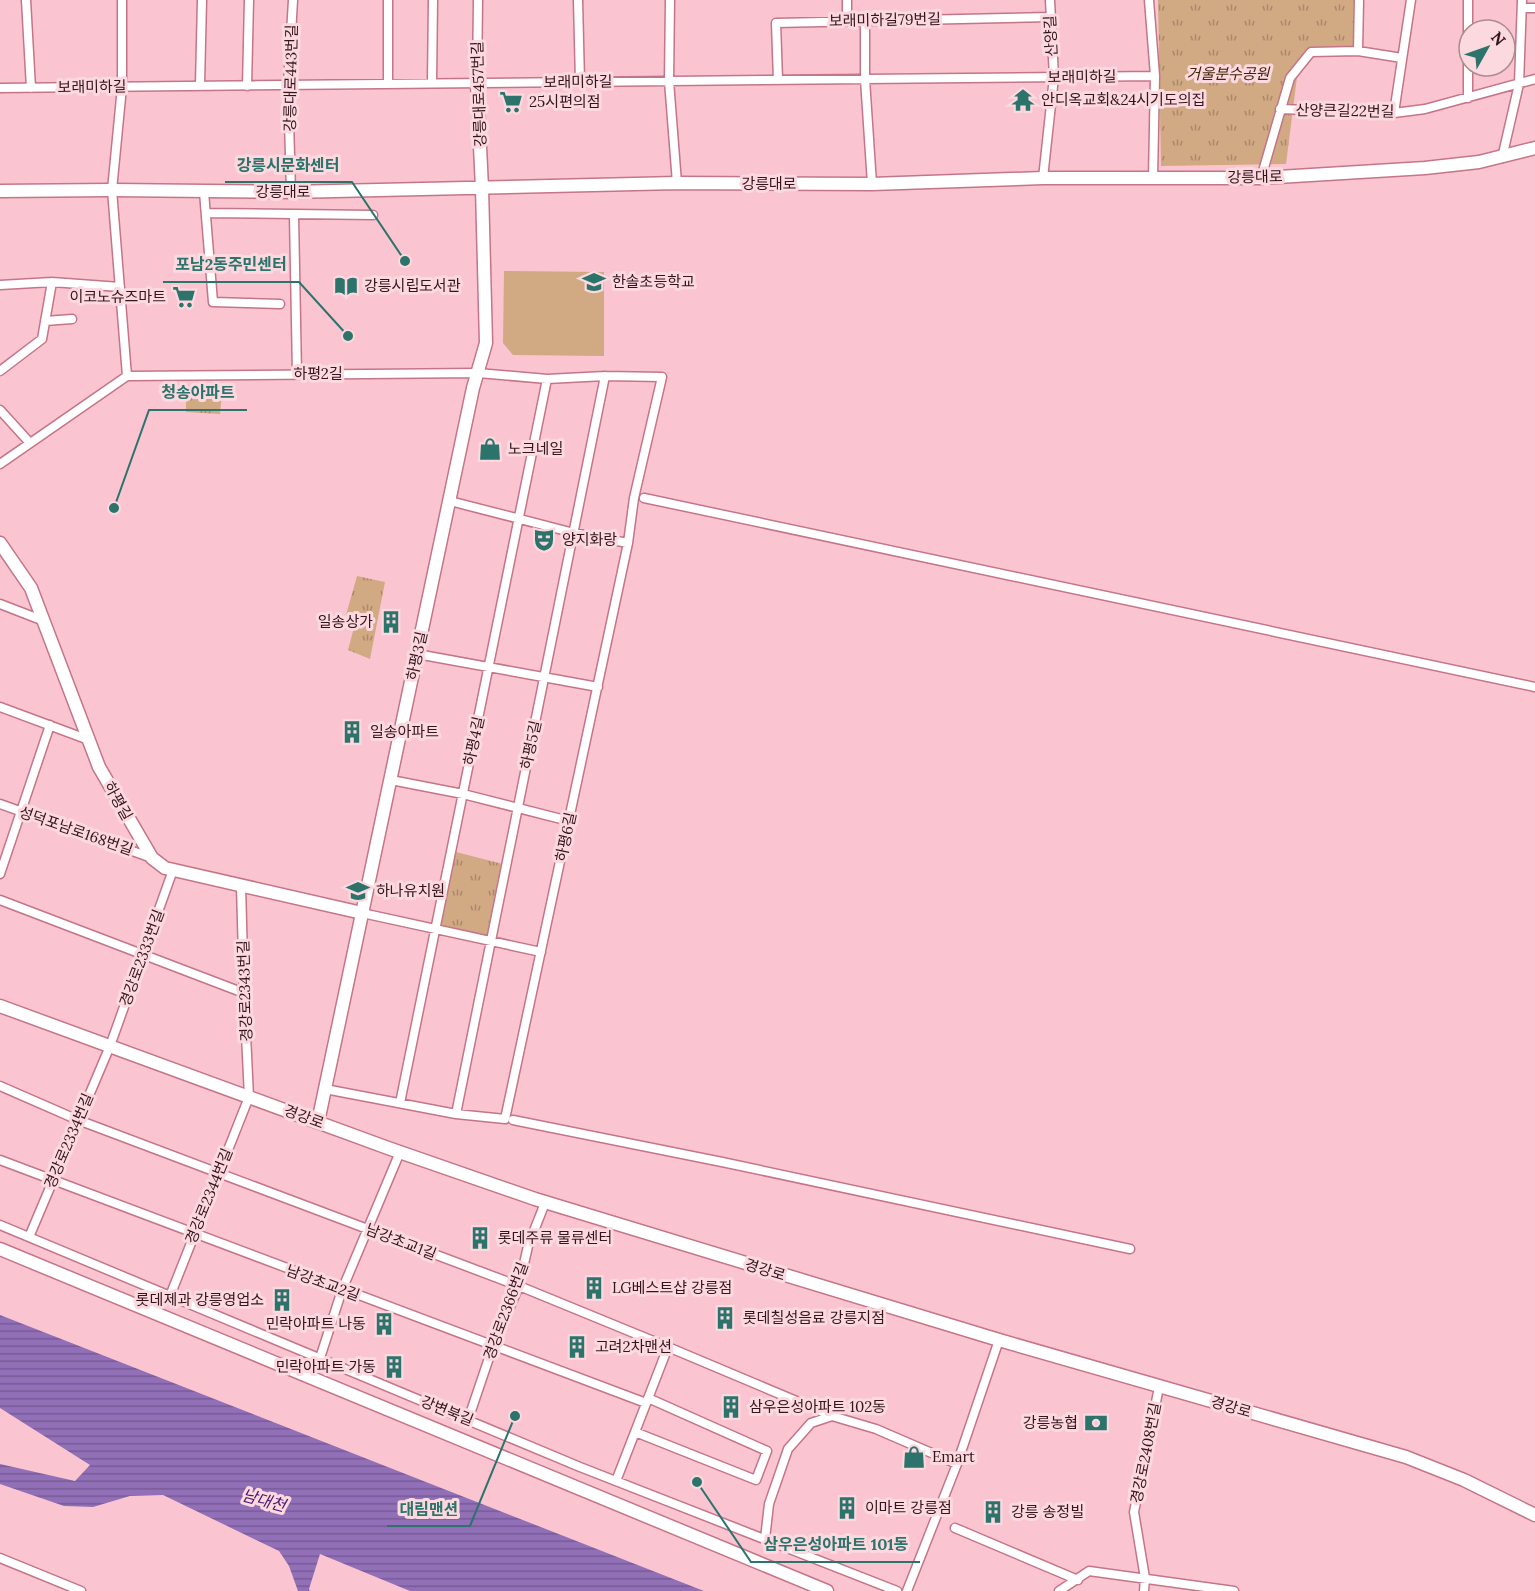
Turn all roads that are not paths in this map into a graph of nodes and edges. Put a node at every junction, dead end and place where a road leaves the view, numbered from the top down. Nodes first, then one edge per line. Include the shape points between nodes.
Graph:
1 (26, 0) edge
2 (122, 0) edge
3 (202, 0) edge
4 (249, 0) edge
5 (293, 0) edge
6 (388, 0) edge
7 (433, 0) edge
8 (478, 0) edge
9 (578, 0) edge
10 (670, 0) edge
11 (848, 0) edge
12 (1050, 0) edge
13 (1149, 0) edge
14 (1359, 0) edge
15 (1410, 0) edge
16 (1468, 0) edge
17 (1522, 4) edge
18 (1535, 8) edge
19 (1050, 17) junction
20 (847, 21) junction
21 (865, 21) junction
22 (1358, 51) junction
23 (1402, 58) junction
24 (1155, 76) junction
25 (1054, 77) junction
26 (865, 79) junction
27 (1535, 79) edge
28 (777, 80) junction
29 (669, 81) junction
30 (580, 82) junction
31 (432, 83) junction
32 (477, 83) junction
33 (388, 84) junction
34 (1519, 84) junction
35 (200, 85) junction
36 (288, 85) junction
37 (247, 86) junction
38 (122, 87) junction
39 (0, 88) edge
40 (31, 88) junction
41 (1468, 98) junction
42 (1280, 109) junction
43 (1394, 113) junction
44 (1535, 148) edge
45 (1502, 158) junction
46 (1043, 178) junction
47 (1153, 178) junction
48 (1261, 178) junction
49 (677, 183) junction
50 (872, 184) junction
51 (482, 188) junction
52 (112, 190) junction
53 (0, 191) edge
54 (204, 192) junction
55 (291, 192) junction
56 (206, 213) junction
57 (373, 214) dead end
58 (294, 215) junction
59 (52, 282) junction
60 (0, 285) edge
61 (120, 287) junction
62 (280, 304) dead end
63 (72, 319) dead end
64 (45, 321) junction
65 (0, 370) edge
66 (478, 373) junction
67 (297, 374) junction
68 (127, 376) junction
69 (605, 376) junction
70 (662, 377) joint
71 (547, 379) junction
72 (0, 410) edge
73 (30, 443) junction
74 (0, 464) edge
75 (644, 498) dead end
76 (450, 501) junction
77 (519, 519) junction
78 (574, 532) junction
79 (0, 543) edge
80 (628, 543) junction
81 (0, 604) edge
82 (44, 621) junction
83 (417, 654) junction
84 (489, 667) junction
85 (545, 678) junction
86 (598, 687) junction
87 (1535, 687) edge
88 (0, 707) edge
89 (50, 725) junction
90 (89, 740) junction
91 (391, 780) junction
92 (463, 794) junction
93 (0, 804) edge
94 (518, 808) junction
95 (22, 812) junction
96 (569, 821) junction
97 (152, 858) junction
98 (173, 870) junction
99 (0, 874) edge
100 (241, 885) junction
101 (0, 900) edge
102 (362, 913) junction
103 (436, 928) junction
104 (491, 940) junction
105 (541, 952) junction
106 (143, 954) junction
107 (244, 993) junction
108 (0, 1006) edge
109 (110, 1046) junction
110 (0, 1086) edge
111 (325, 1089) junction
112 (249, 1097) junction
113 (400, 1103) junction
114 (456, 1114) junction
115 (78, 1120) junction
116 (513, 1120) dead end
117 (318, 1122) junction
118 (400, 1152) junction
119 (0, 1160) edge
120 (219, 1173) junction
121 (52, 1181) junction
122 (545, 1203) junction
123 (0, 1225) edge
124 (368, 1229) junction
125 (194, 1235) junction
126 (29, 1237) junction
127 (0, 1249) edge
128 (1130, 1249) dead end
129 (519, 1286) junction
130 (342, 1290) junction
131 (170, 1296) junction
132 (999, 1340) junction
133 (493, 1346) junction
134 (668, 1347) junction
135 (320, 1358) junction
136 (1159, 1387) junction
137 (647, 1401) junction
138 (832, 1416) junction
139 (468, 1420) junction
140 (634, 1432) junction
141 (957, 1464) junction
142 (616, 1481) junction
143 (1535, 1515) edge
144 (955, 1528) dead end
145 (765, 1539) junction
146 (0, 1558) edge
147 (1145, 1578) junction
148 (1078, 1580) junction
149 (81, 1591) edge
150 (827, 1591) edge
151 (897, 1591) edge
152 (907, 1591) edge
153 (1059, 1591) edge
154 (1144, 1591) edge
155 (1233, 1591) edge

1 - 40 street
2 - 38 street
3 - 35 street
4 - 37 street
5 - 36 street, 강릉대로443번길
6 - 33 street
7 - 31 street
8 - 32 street, 강릉대로457번길
9 - 30 street
10 - 29 street
11 - 20 street
12 - 19 street, 산양길
13 - 24 street
14 - 22 street
15 - 23 street
16 - 41 street
17 - 18 street
17 - 34 street
19 - 21 street, 보래미하길79번길
19 - 25 street, 산양길
20 - 21 street, 보래미하길79번길
20 - 28 street, 보래미하길79번길 via 776,23
21 - 26 street
22 - 23 street, 산양큰길22번길
22 - 42 street, 산양큰길22번길 via 1311,52 1290,78
23 - 43 street
24 - 25 street, 보래미하길
24 - 47 street
25 - 26 street, 보래미하길
25 - 46 street, 산양길
26 - 28 street, 보래미하길
26 - 50 street
27 - 34 street, 산양큰길22번길
28 - 29 street, 보래미하길
29 - 30 street, 보래미하길
29 - 49 street
30 - 32 street, 보래미하길
31 - 32 street, 보래미하길
31 - 33 street, 보래미하길
32 - 51 street, 강릉대로457번길
33 - 36 street, 보래미하길
34 - 41 street, 산양큰길22번길
34 - 45 street
35 - 37 street, 보래미하길
35 - 38 street, 보래미하길
36 - 37 street, 보래미하길
36 - 55 street, 강릉대로443번길
38 - 40 street, 보래미하길
38 - 52 street
39 - 40 street, 보래미하길
41 - 43 street, 산양큰길22번길
42 - 43 street, 산양큰길22번길
42 - 48 street
44 - 45 street, 강릉대로
45 - 48 street, 강릉대로 via 1425,168
46 - 47 street, 강릉대로
46 - 50 street, 강릉대로
47 - 48 street, 강릉대로
49 - 50 street, 강릉대로
49 - 51 street, 강릉대로
51 - 55 street, 강릉대로
51 - 66 street, 하평3길 via 486,343
52 - 53 street, 강릉대로
52 - 54 street, 강릉대로
52 - 61 street
54 - 55 street, 강릉대로
54 - 56 street
56 - 58 street
56 - 62 street via 213,302
57 - 58 street
58 - 67 street
59 - 60 street
59 - 61 street
59 - 64 street
61 - 68 street
63 - 64 street
64 - 65 street via 42,339
66 - 67 street, 하평2길
66 - 71 street, 하평2길
66 - 76 street, 하평3길
67 - 68 street, 하평2길
68 - 73 street
69 - 70 street, 하평2길
69 - 71 street, 하평2길
69 - 78 street, 하평5길
70 - 80 street, 하평6길 via 634,498
71 - 77 street, 하평4길
72 - 73 street
73 - 74 street
75 - 87 street
76 - 77 street
76 - 83 street, 하평3길
77 - 78 street
77 - 84 street, 하평4길
78 - 80 street
78 - 85 street, 하평5길
79 - 82 street, 하평길 via 32,588
80 - 86 street, 하평6길
81 - 82 street
82 - 90 street, 하평길
83 - 84 street
83 - 91 street, 하평3길
84 - 85 street
84 - 92 street, 하평4길
85 - 86 street
85 - 94 street, 하평5길
86 - 96 street, 하평6길
88 - 89 street
89 - 90 street
89 - 95 street
90 - 97 street, 하평길 via 99,767
91 - 92 street
91 - 102 street, 하평3길
92 - 94 street
92 - 103 street, 하평4길
93 - 95 street, 성덕포남로168번길
94 - 96 street
94 - 104 street, 하평5길
95 - 97 street, 성덕포남로168번길
95 - 99 street
96 - 105 street, 하평6길
97 - 98 street
98 - 100 street
98 - 106 street, 경강로2333번길
100 - 102 street
100 - 107 street, 경강로2343번길
101 - 106 street
102 - 103 street
102 - 111 street, 하평3길
103 - 104 street
103 - 113 street, 하평4길
104 - 105 street
104 - 114 street, 하평5길
105 - 114 street, 하평6길 via 505,1119
106 - 107 street
106 - 109 street, 경강로2333번길
107 - 112 street, 경강로2343번길
108 - 109 street, 경강로
109 - 112 street, 경강로
109 - 115 street, 경강로2334번길
110 - 115 street, 남강초교1길
111 - 113 street, 하평6길
111 - 117 street, 하평3길
112 - 117 street, 경강로
112 - 120 street, 경강로2344번길
113 - 114 street, 하평6길
115 - 120 street, 남강초교1길
115 - 121 street, 경강로2334번길
116 - 128 street
117 - 118 street, 경강로
118 - 122 street, 경강로
118 - 124 street
119 - 121 street, 남강초교2길
120 - 124 street, 남강초교1길
120 - 125 street, 경강로2344번길
121 - 125 street, 남강초교2길
121 - 126 street, 경강로2334번길
122 - 129 street, 경강로2366번길 via 528,1246
122 - 132 street, 경강로
123 - 126 street, 강변북길
124 - 129 street, 남강초교1길
124 - 130 street
125 - 130 street, 남강초교2길
125 - 131 street, 경강로2344번길
126 - 131 street, 강변북길
127 - 150 street
129 - 133 street, 경강로2366번길
129 - 134 street, 남강초교1길
130 - 133 street, 남강초교2길
130 - 135 street
131 - 135 street, 강변북길
132 - 136 street, 경강로
132 - 141 street
133 - 137 street, 남강초교2길
133 - 139 street, 경강로2366번길
134 - 137 street
134 - 138 street, 남강초교1길
135 - 139 street, 강변북길
136 - 143 street, 경강로 via 1406,1457
136 - 147 street, 경강로2408번길 via 1134,1512
137 - 140 street
137 - 140 street, 남강초교2길 via 767,1451 756,1480
138 - 141 street, 남강초교1길 via 876,1429
138 - 145 street via 811,1423 788,1449 769,1504
139 - 142 street, 강변북길
140 - 142 street
141 - 152 street
142 - 145 street, 강변북길
144 - 148 street
145 - 151 street, 강변북길
146 - 149 street
147 - 148 street via 1089,1571
147 - 154 street, 경강로2408번길
147 - 155 street
148 - 153 street

